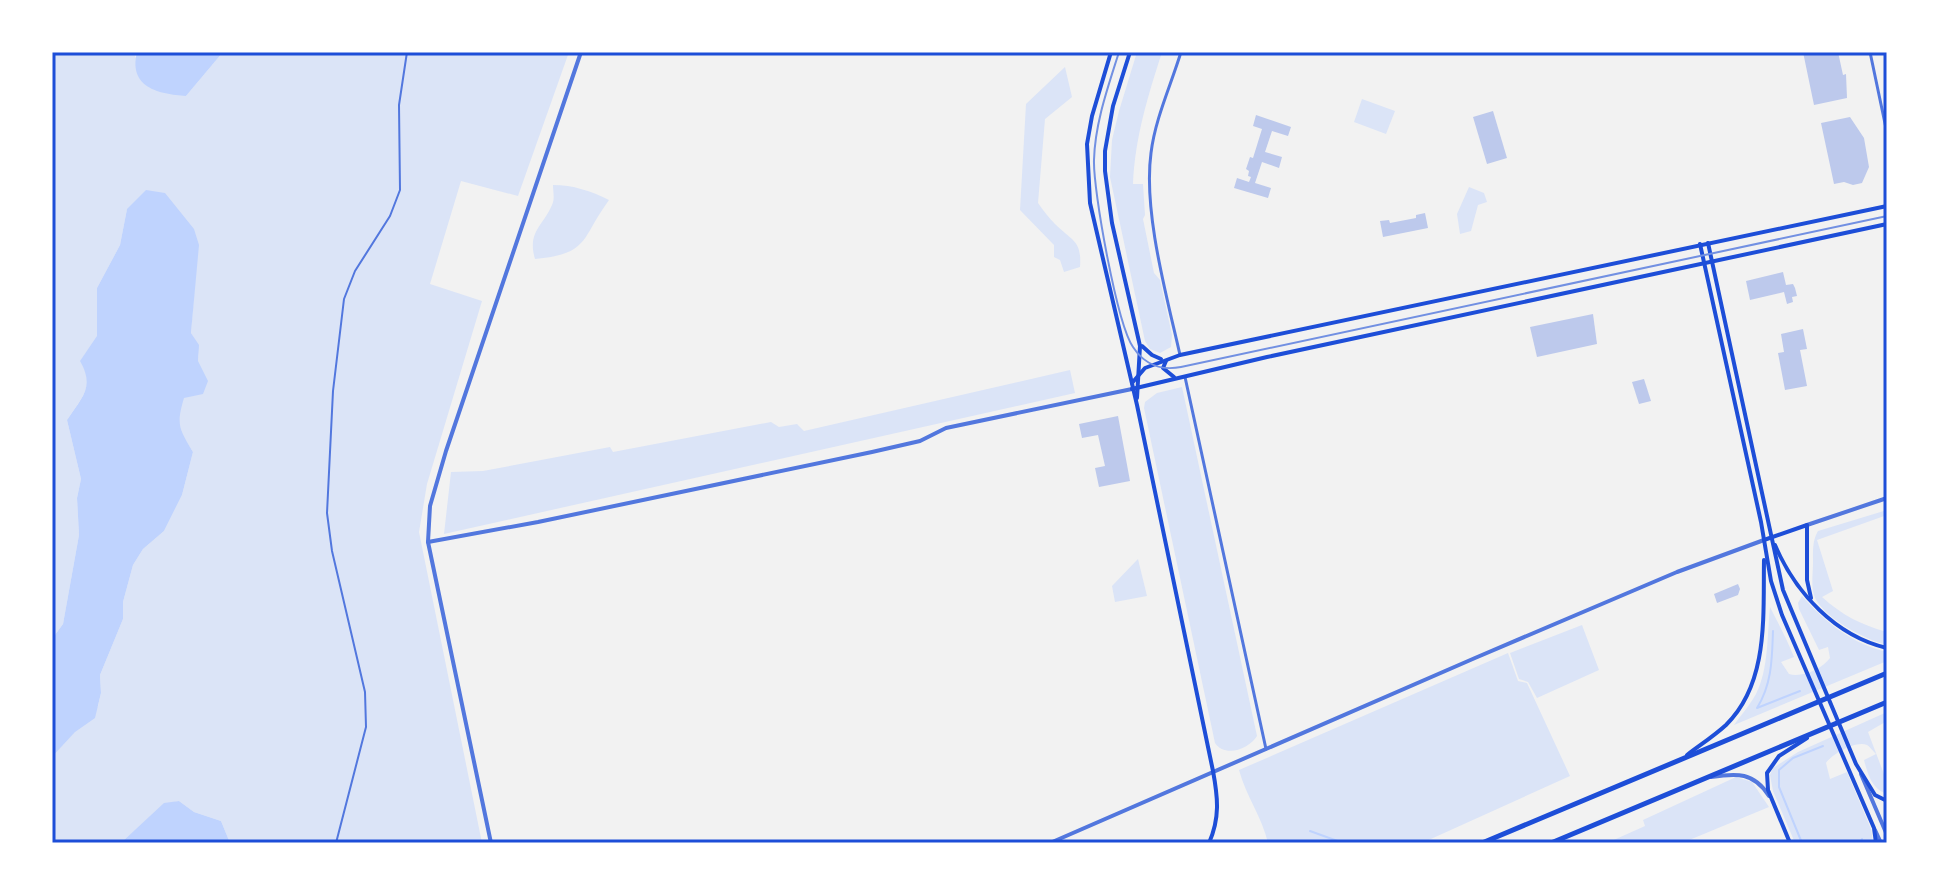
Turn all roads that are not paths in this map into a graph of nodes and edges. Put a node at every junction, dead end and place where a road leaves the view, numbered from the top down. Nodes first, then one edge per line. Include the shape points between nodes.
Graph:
1 (407, 52) edge
2 (581, 52) edge
3 (1111, 52) edge
4 (1130, 52) edge
5 (1181, 52) edge
6 (1870, 52) edge
7 (1887, 133) edge
8 (1887, 206) edge
9 (1887, 224) edge
10 (1708, 242) junction
11 (1700, 244) junction
12 (1712, 261) junction
13 (1705, 263) junction
14 (1138, 336) junction
15 (1180, 355) junction
16 (1168, 359) junction
17 (1127, 368) junction
18 (1139, 373) junction
19 (1185, 375) junction
20 (1176, 377) junction
21 (1136, 380) junction
22 (1154, 383) junction
23 (1135, 388) junction
24 (1887, 498) edge
25 (1807, 525) junction
26 (1771, 537) junction
27 (1764, 540) junction
28 (428, 542) junction
29 (1765, 551) junction
30 (1771, 581) junction
31 (1764, 589) junction
32 (1783, 590) junction
33 (1815, 606) junction
34 (1887, 648) edge
35 (1887, 673) edge
36 (1887, 702) edge
37 (1824, 727) junction
38 (1266, 749) junction
39 (1682, 759) junction
40 (1856, 764) junction
41 (1213, 771) junction
42 (1705, 778) junction
43 (1772, 801) junction
44 (1887, 801) edge
45 (1887, 820) edge
46 (1887, 833) edge
47 (336, 843) edge
48 (491, 843) edge
49 (1050, 843) edge
50 (1209, 843) edge
51 (1482, 843) edge
52 (1551, 843) edge
53 (1790, 843) edge
54 (1878, 843) edge

1 - 47 street via 399,105 400,190 344,299 333,391 327,513 365,692 366,727
2 - 28 street via 443,460 430,506
3 - 17 main road via 1092,116 1086,161
4 - 14 main road via 1113,106 1105,171
5 - 15 street via 1152,144 1150,169 1154,226
6 - 7 street
8 - 10 main road
9 - 12 main road
10 - 11 main road
10 - 12 main road
11 - 13 main road
11 - 15 main road
12 - 13 main road
12 - 26 main road
13 - 19 main road
13 - 27 main road
14 - 16 main road via 1152,355
14 - 18 main road
15 - 16 main road
16 - 18 main road
16 - 20 main road via 1163,368
17 - 21 main road
17 - 23 main road
18 - 21 main road
19 - 20 main road
19 - 38 street
20 - 22 main road
21 - 22 main road
21 - 23 main road
22 - 23 main road
23 - 28 street via 946,428 920,441 872,452
23 - 41 main road
24 - 25 street
25 - 26 main road
25 - 33 main road via 1807,580
26 - 27 main road
26 - 32 main road
26 - 33 main road via 1792,579
27 - 29 main road
27 - 38 street via 1677,572
28 - 48 street
29 - 30 main road
29 - 31 main road
30 - 31 main road
30 - 32 main road
30 - 54 main road
31 - 39 main road via 1759,655 1748,694 1727,724
32 - 40 main road
33 - 34 main road via 1852,634
35 - 39 highway
36 - 37 highway
37 - 42 highway
37 - 43 main road via 1771,764 1766,781
38 - 41 street
39 - 51 highway
40 - 44 main road via 1875,795
40 - 46 street
41 - 49 street
41 - 50 main road via 1219,806
42 - 43 street via 1745,774 1760,783
42 - 52 highway
43 - 53 main road
45 - 46 street

